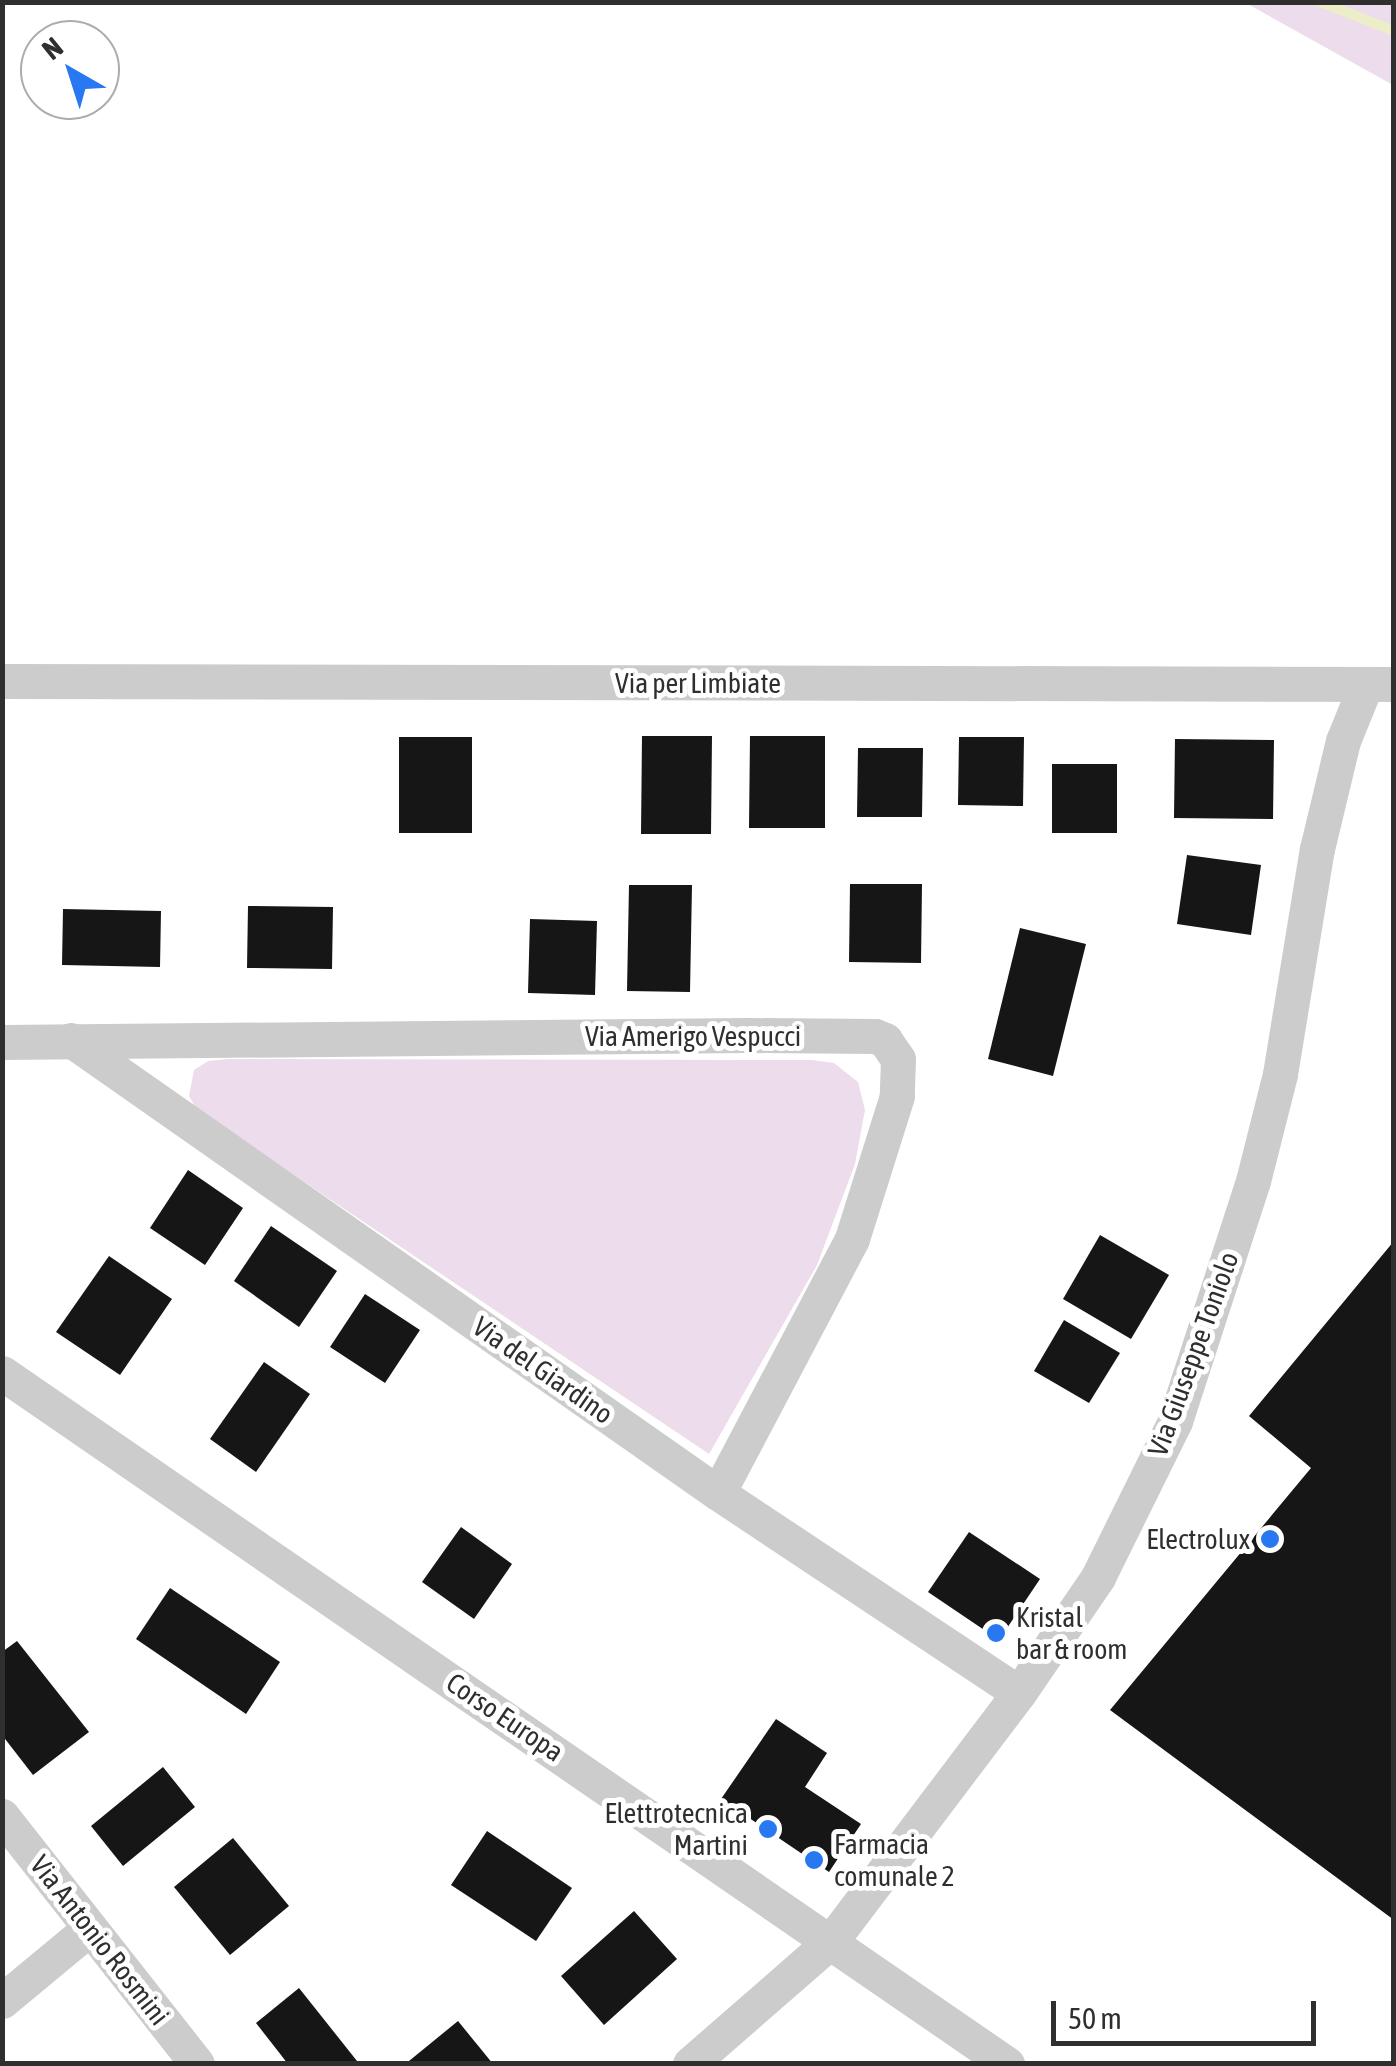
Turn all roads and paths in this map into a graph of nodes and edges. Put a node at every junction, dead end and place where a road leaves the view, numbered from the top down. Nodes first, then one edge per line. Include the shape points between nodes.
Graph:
1 (2, 681) edge
2 (1380, 684) edge
3 (71, 1040) junction
4 (2, 1042) edge
5 (2, 1372) edge
6 (718, 1493) junction
7 (1019, 1694) junction
8 (2, 1816) edge
9 (90, 1928) junction
10 (832, 1940) junction
11 (2, 2001) edge
12 (197, 2064) edge
13 (690, 2064) edge
14 (1007, 2064) edge

1 - 2 street, Via per Limbiate
2 - 7 street, Via Giuseppe Toniolo via 1343,742 1317,849 1280,1074 1176,1422 1098,1578
3 - 4 street, Via Amerigo Vespucci
3 - 6 street, Via del Giardino
3 - 6 street, Via Amerigo Vespucci via 748,1034 885,1040 898,1059 897,1096 852,1240
5 - 10 street, Corso Europa
6 - 7 street, Via del Giardino
7 - 10 street, Via Giuseppe Toniolo
8 - 9 street, Via Antonio Rosmini
9 - 11 street
9 - 12 street, Via Antonio Rosmini
10 - 13 street, Via Giuseppe Toniolo
10 - 14 street, Corso Europa

